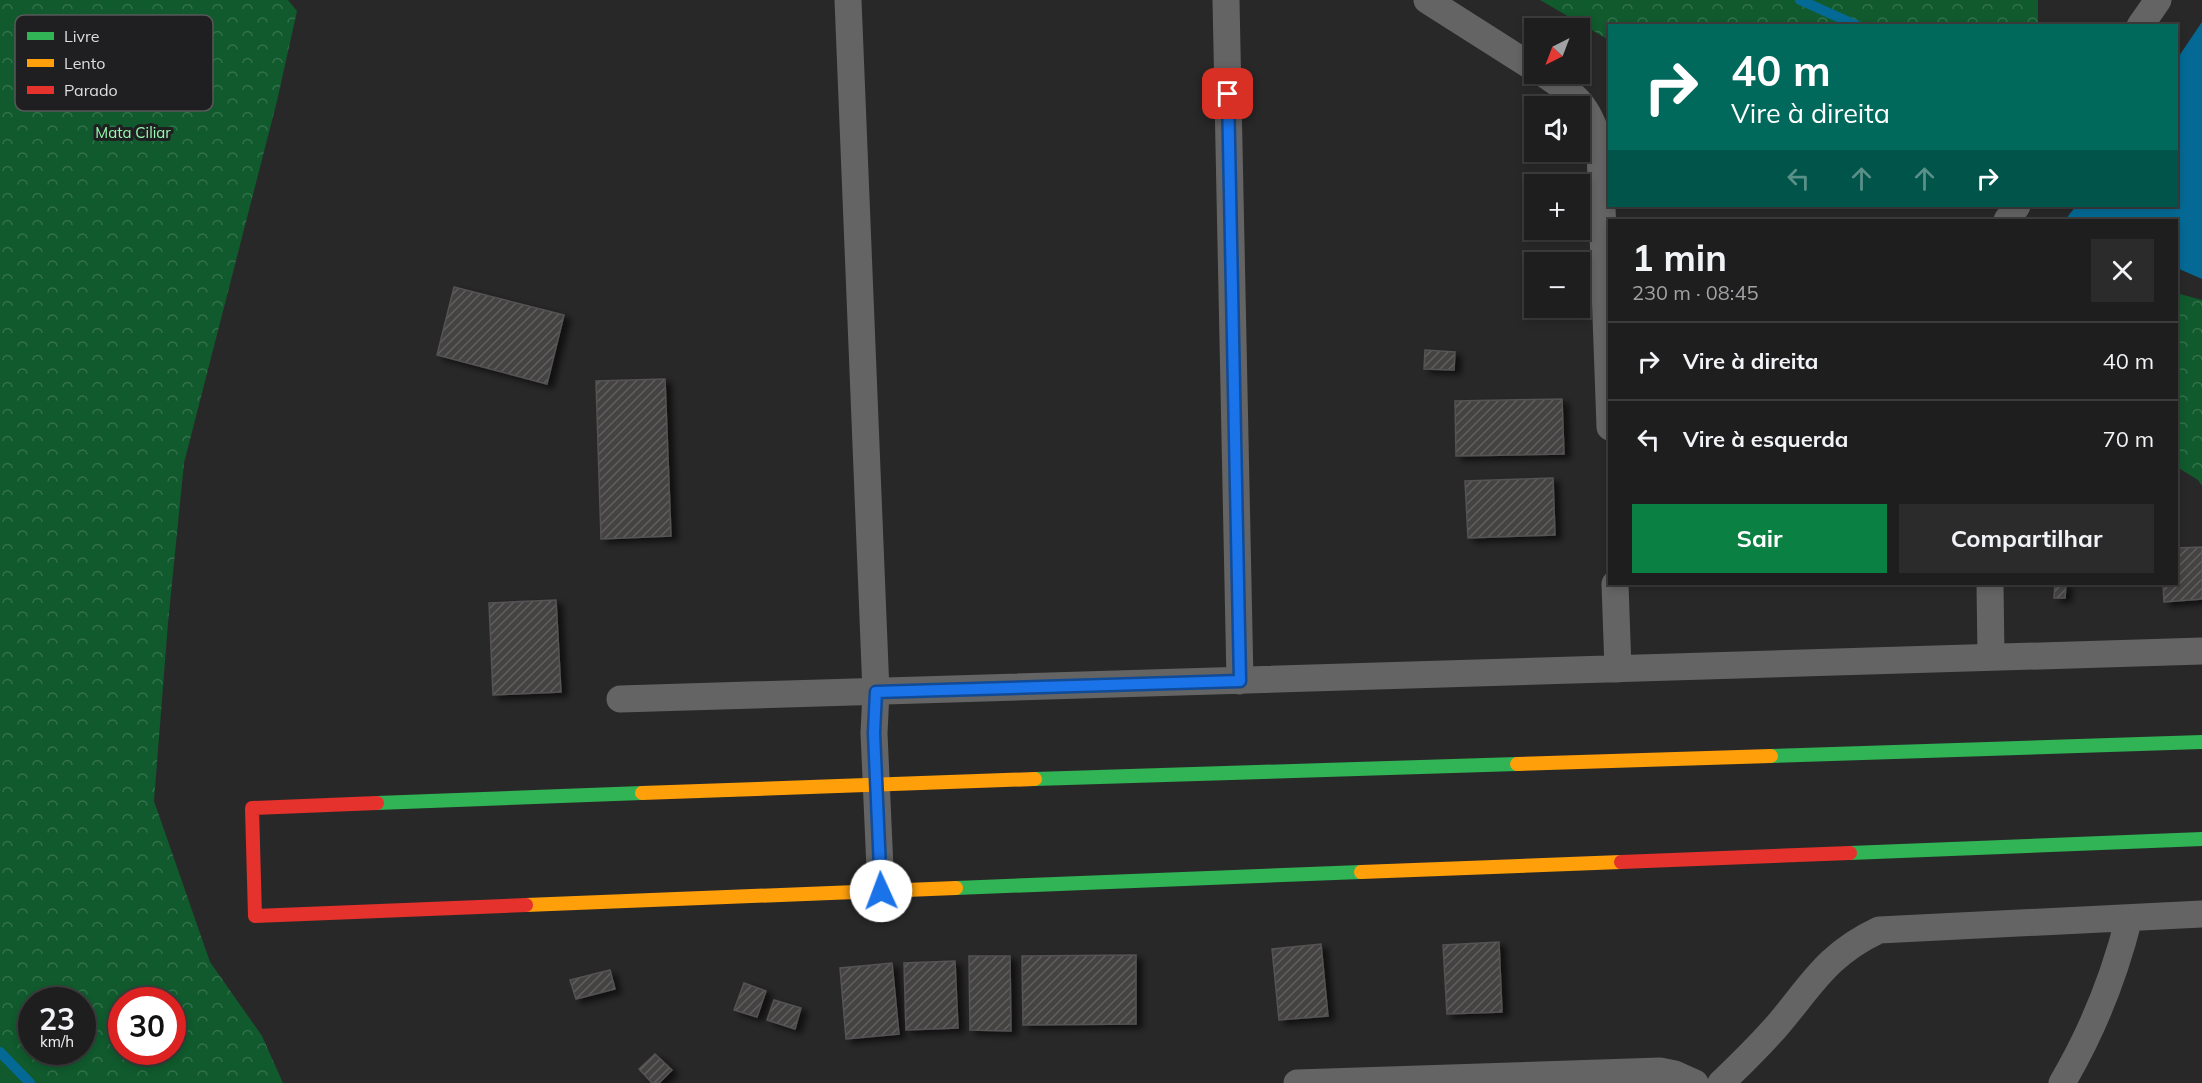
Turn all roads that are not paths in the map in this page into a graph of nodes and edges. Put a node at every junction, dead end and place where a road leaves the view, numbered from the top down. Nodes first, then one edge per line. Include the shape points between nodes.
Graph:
1 (848, 0) edge
2 (1226, 0) edge
3 (1427, 0) edge
4 (2158, 0) edge
5 (2141, 24) edge
6 (1524, 62) edge
7 (1560, 84) edge
8 (1608, 372) edge
9 (1615, 585) edge
10 (1990, 585) edge
11 (2202, 651) edge
12 (1991, 657) junction
13 (1618, 669) junction
14 (1240, 681) junction
15 (876, 692) junction
16 (620, 699) dead end
17 (2202, 742) edge
18 (877, 784) junction
19 (2202, 839) edge
20 (881, 891) junction
21 (2202, 914) edge
22 (2129, 918) junction
23 (1534, 1079) edge
24 (1297, 1083) edge
25 (1695, 1083) edge
26 (1721, 1083) edge
27 (2062, 1083) edge

1 - 15 street
2 - 14 street
3 - 6 street
4 - 5 street
7 - 8 street via 1580,101 1596,132 1600,151
9 - 13 street
10 - 12 street
11 - 12 street
12 - 13 street
13 - 14 street
14 - 15 street
15 - 16 street
15 - 18 street
17 - 18 street
18 - 20 street
18 - 20 street via 252,808 255,916
19 - 20 street
21 - 22 street
22 - 26 street via 1878,930 1827,964 1776,1027
22 - 27 street via 2105,991
23 - 24 street
23 - 25 street via 1660,1071

